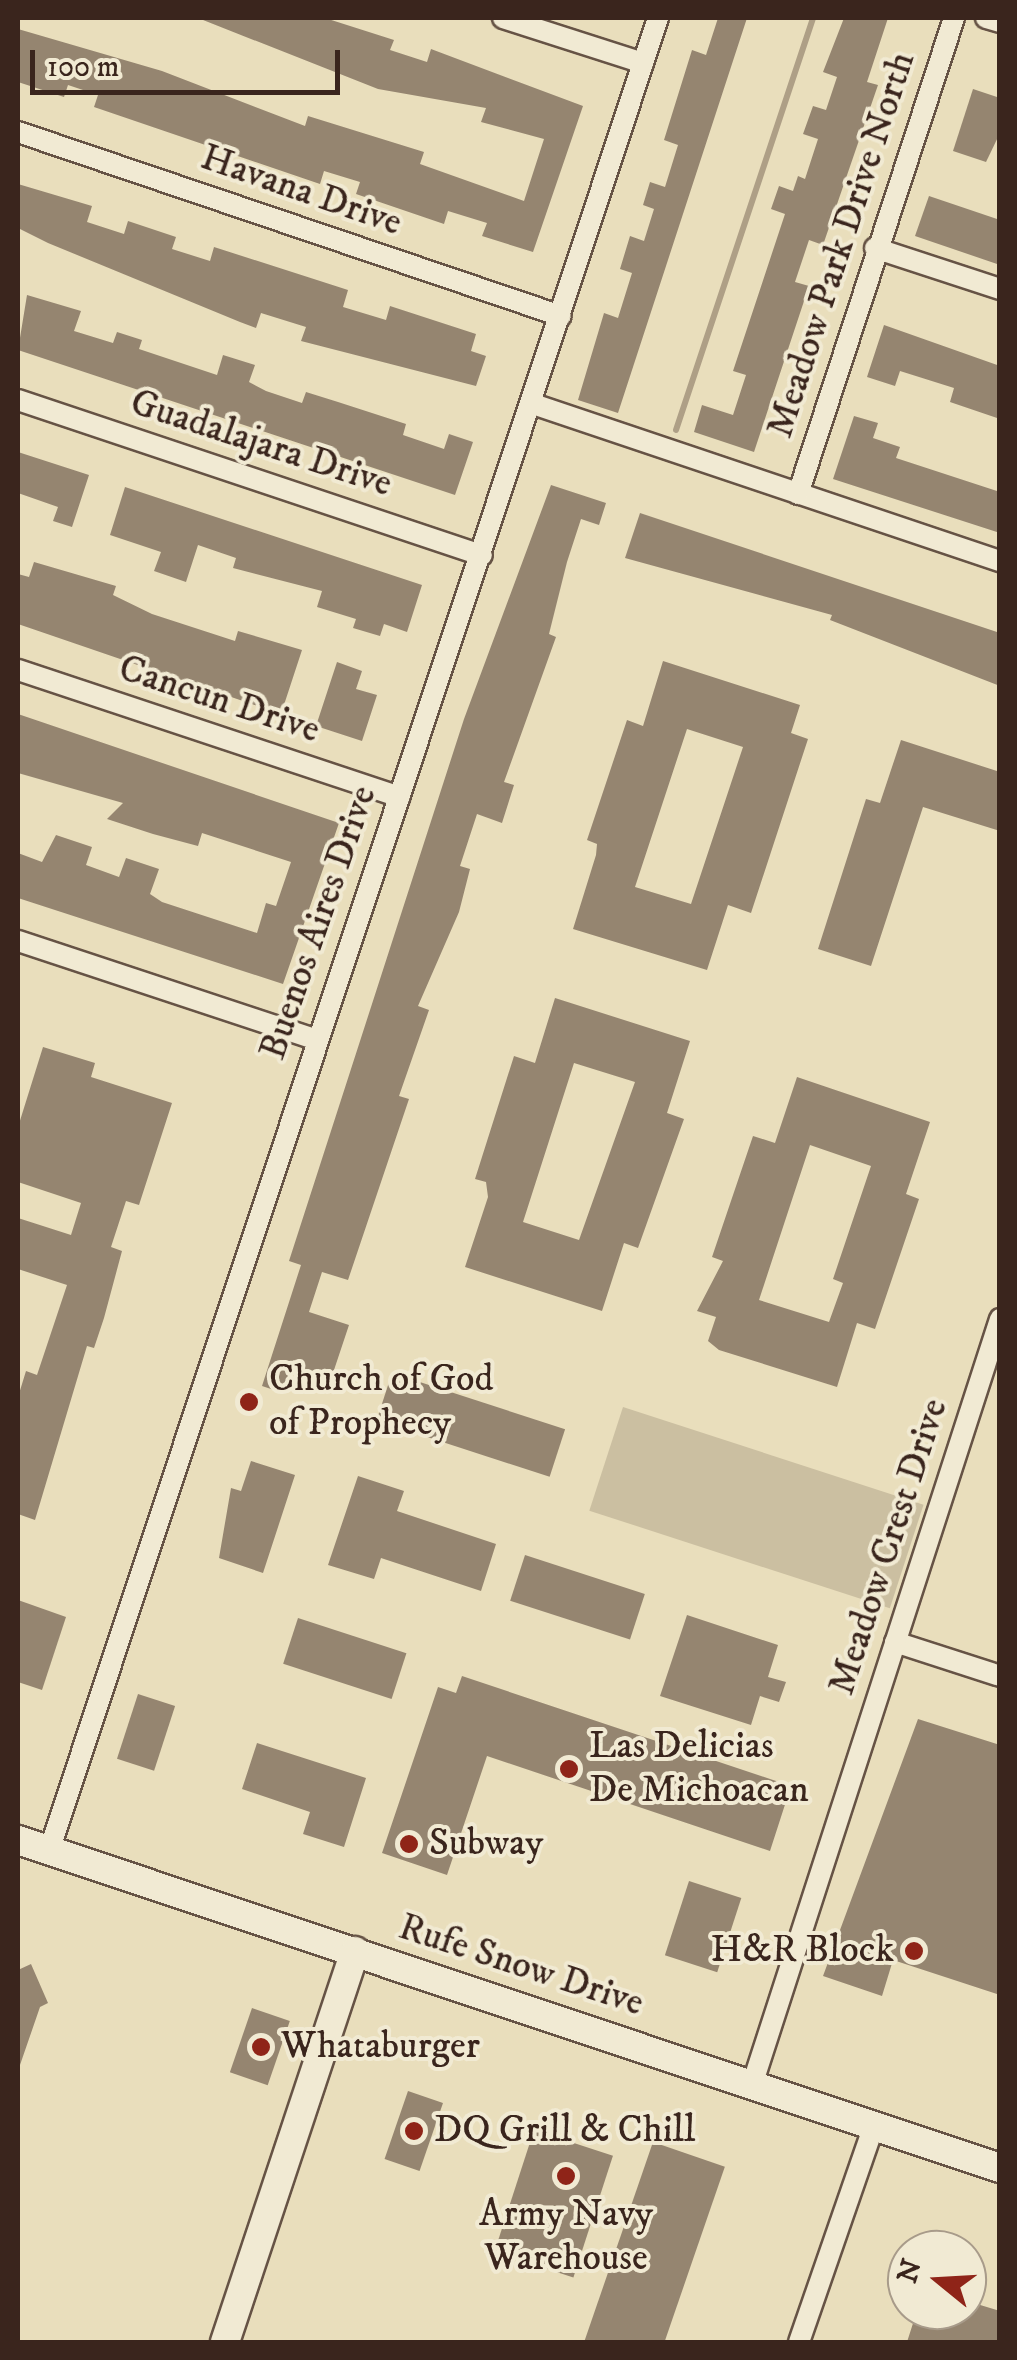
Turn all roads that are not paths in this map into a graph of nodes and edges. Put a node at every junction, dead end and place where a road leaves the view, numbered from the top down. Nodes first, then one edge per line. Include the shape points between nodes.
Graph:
1 (504, 18) edge
2 (658, 18) edge
3 (954, 18) edge
4 (986, 18) edge
5 (1000, 22) edge
6 (643, 64) junction
7 (18, 132) edge
8 (875, 248) junction
9 (1000, 290) edge
10 (562, 316) junction
11 (18, 400) edge
12 (533, 404) junction
13 (798, 494) junction
14 (482, 555) junction
15 (1000, 561) edge
16 (18, 670) edge
17 (398, 797) junction
18 (18, 941) edge
19 (317, 1040) junction
20 (1000, 1319) edge
21 (895, 1642) junction
22 (1000, 1676) edge
23 (18, 1840) edge
24 (49, 1851) junction
25 (355, 1951) junction
26 (753, 2082) junction
27 (874, 2125) junction
28 (1000, 2168) edge
29 (225, 2342) edge
30 (799, 2342) edge

1 - 6 street
2 - 6 street, Buenos Aires Drive
3 - 8 street, Meadow Park Drive North
4 - 5 street
6 - 10 street, Buenos Aires Drive
7 - 10 street, Havana Drive
8 - 9 street
8 - 13 street, Meadow Park Drive North
10 - 12 street, Buenos Aires Drive
11 - 14 street, Guadalajara Drive
12 - 13 street
12 - 14 street, Buenos Aires Drive
13 - 15 street
14 - 17 street, Buenos Aires Drive
16 - 17 street, Cancun Drive
17 - 19 street, Buenos Aires Drive
18 - 19 street
19 - 24 street, Buenos Aires Drive
20 - 21 street, Meadow Crest Drive
21 - 22 street
21 - 26 street, Meadow Crest Drive
23 - 24 main road, Rufe Snow Drive
24 - 25 main road, Rufe Snow Drive
25 - 26 main road, Rufe Snow Drive
25 - 29 main road
26 - 27 main road, Rufe Snow Drive
27 - 28 main road, Rufe Snow Drive
27 - 30 street

